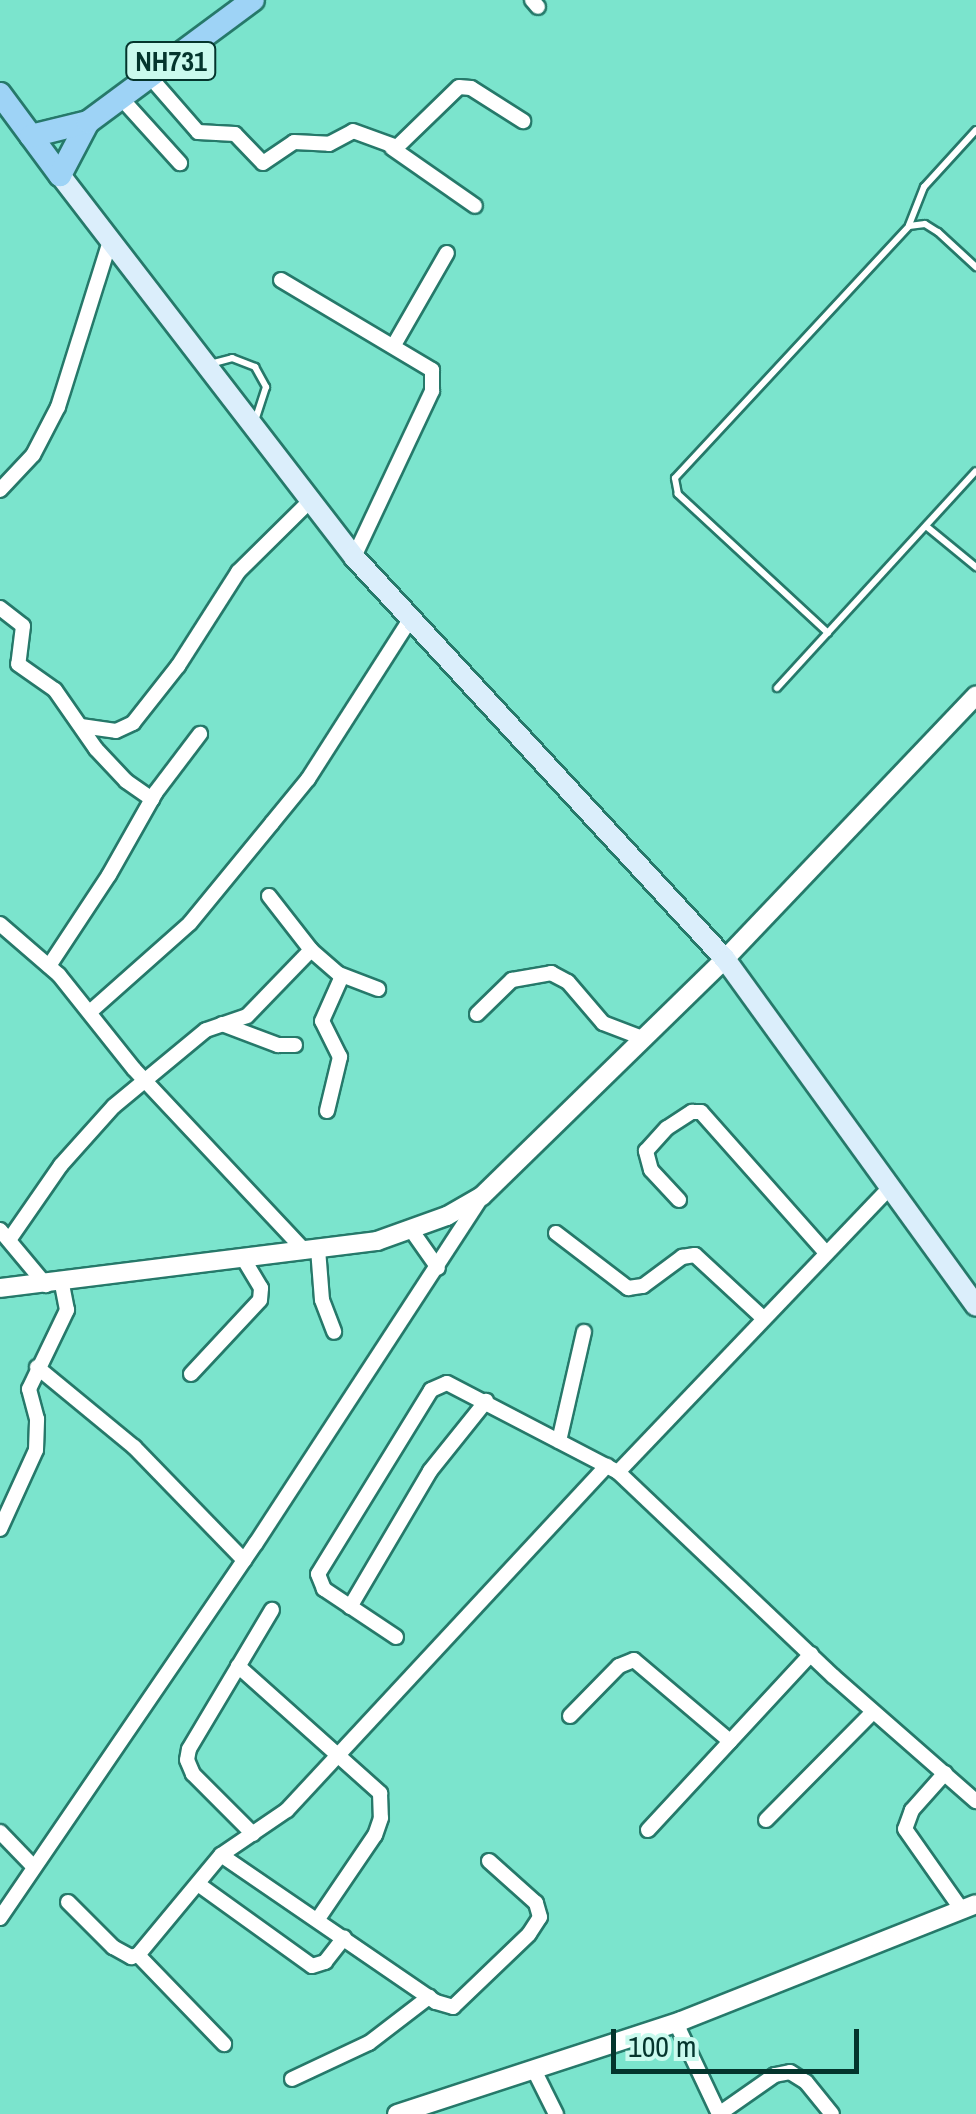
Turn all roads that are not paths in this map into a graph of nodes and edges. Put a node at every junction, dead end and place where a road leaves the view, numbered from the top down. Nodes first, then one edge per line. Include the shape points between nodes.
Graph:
1 (253, 0) edge
2 (150, 77) junction
3 (0, 94) edge
4 (121, 98) junction
5 (522, 120) dead end
6 (88, 122) junction
7 (976, 130) edge
8 (31, 136) junction
9 (392, 148) junction
10 (180, 162) dead end
11 (60, 175) junction
12 (476, 206) dead end
13 (909, 226) junction
14 (110, 242) junction
15 (447, 253) dead end
16 (976, 267) edge
17 (281, 280) dead end
18 (394, 345) junction
19 (204, 366) junction
20 (252, 429) junction
21 (976, 472) edge
22 (0, 490) edge
23 (310, 501) junction
24 (926, 526) junction
25 (354, 557) junction
26 (976, 567) edge
27 (0, 608) edge
28 (411, 618) junction
29 (828, 633) junction
30 (777, 688) dead end
31 (976, 695) edge
32 (82, 726) junction
33 (200, 734) dead end
34 (152, 799) junction
35 (270, 896) dead end
36 (0, 924) edge
37 (311, 950) junction
38 (725, 959) junction
39 (49, 966) junction
40 (342, 976) junction
41 (378, 989) dead end
42 (91, 1011) junction
43 (477, 1014) dead end
44 (221, 1024) junction
45 (642, 1038) junction
46 (295, 1045) dead end
47 (146, 1082) junction
48 (327, 1112) dead end
49 (891, 1186) junction
50 (482, 1196) junction
51 (679, 1200) dead end
52 (412, 1231) junction
53 (556, 1233) dead end
54 (4, 1235) edge
55 (311, 1250) junction
56 (826, 1253) junction
57 (245, 1260) junction
58 (438, 1268) junction
59 (54, 1284) junction
60 (0, 1288) edge
61 (976, 1306) edge
62 (762, 1318) junction
63 (334, 1332) dead end
64 (584, 1332) dead end
65 (37, 1367) junction
66 (192, 1374) dead end
67 (486, 1401) junction
68 (559, 1440) junction
69 (613, 1469) junction
70 (0, 1529) edge
71 (244, 1560) junction
72 (350, 1607) junction
73 (272, 1610) dead end
74 (396, 1638) dead end
75 (810, 1654) junction
76 (238, 1666) junction
77 (874, 1712) junction
78 (570, 1716) dead end
79 (730, 1741) junction
80 (340, 1753) junction
81 (945, 1773) junction
82 (976, 1800) edge
83 (766, 1820) dead end
84 (648, 1830) dead end
85 (0, 1832) edge
86 (253, 1834) junction
87 (222, 1855) junction
88 (489, 1860) dead end
89 (33, 1866) junction
90 (198, 1884) junction
91 (68, 1902) dead end
92 (969, 1907) edge
93 (0, 1918) edge
94 (318, 1919) junction
95 (344, 1938) junction
96 (138, 1955) junction
97 (429, 1998) junction
98 (676, 2023) junction
99 (224, 2044) dead end
100 (534, 2072) junction
101 (292, 2079) dead end
102 (397, 2114) edge
103 (556, 2114) edge
104 (832, 2114) edge

1 - 2 highway, NH731
2 - 4 highway, NH731
2 - 9 street via 198,132 234,134 264,162 294,142 328,144 353,131
3 - 8 highway
4 - 6 highway, NH731
4 - 10 street
5 - 9 street via 459,86
6 - 8 highway, NH731
6 - 11 highway, NH731
7 - 13 lane via 924,187
8 - 11 highway
9 - 12 street
11 - 14 main road
13 - 16 lane via 926,224
13 - 29 lane via 675,478 678,494
14 - 19 main road
14 - 22 street via 58,407 32,455
15 - 18 street
17 - 18 street
18 - 25 street via 426,364 434,379
19 - 20 main road
19 - 20 lane via 244,360 264,379
20 - 23 main road
21 - 24 lane
23 - 25 main road
23 - 32 street via 238,572 133,723 116,731
24 - 26 lane
24 - 29 lane
25 - 28 main road
27 - 32 street via 23,626 18,664 56,690
28 - 38 main road
28 - 42 street via 296,794 190,923
29 - 30 lane
31 - 38 street
32 - 34 street via 119,774
33 - 34 street
34 - 39 street
35 - 37 street
36 - 39 street
37 - 40 street
37 - 44 street via 247,1016
38 - 45 street
38 - 49 main road
39 - 42 street
40 - 41 street
40 - 48 street via 322,1021 340,1056
42 - 47 street
43 - 45 street via 512,980 551,973 568,982 603,1023
44 - 46 street
44 - 47 street
45 - 50 street
47 - 54 street via 80,1141
47 - 55 street
49 - 56 street
49 - 61 main road
50 - 52 street
50 - 58 street
51 - 56 street via 651,1170 646,1151 687,1114 701,1112
52 - 55 street
52 - 58 street
53 - 62 street via 628,1288 695,1255
54 - 59 street
55 - 57 street
55 - 63 street
56 - 62 street
57 - 59 street
57 - 66 street via 261,1288 260,1300
58 - 71 street
59 - 60 street
59 - 65 street via 67,1310
62 - 69 street
64 - 68 street
65 - 70 street via 29,1389 36,1450
65 - 71 street via 134,1448
67 - 68 street
67 - 72 street via 430,1470
67 - 72 street via 447,1383 431,1390 320,1564 318,1582
68 - 69 street
69 - 75 street
69 - 80 street
71 - 89 street
72 - 74 street
73 - 76 street
75 - 77 street
75 - 79 street
76 - 80 street
76 - 86 street via 189,1748 187,1765
77 - 81 street
77 - 83 street
78 - 79 street via 619,1666 634,1660
79 - 84 street
80 - 86 street
80 - 94 street via 380,1793 382,1818
81 - 82 street
81 - 92 street via 912,1810 905,1829
85 - 89 street
86 - 87 street
87 - 90 street
87 - 94 street
88 - 97 street via 536,1903 537,1925 458,2005
89 - 93 street
90 - 95 street via 312,1966 325,1962
90 - 96 street
91 - 96 street via 113,1947
92 - 98 street
94 - 95 street
95 - 97 street
96 - 99 street
97 - 101 street via 369,2044
98 - 100 street
98 - 104 street via 719,2114 775,2075 790,2072
100 - 102 street
100 - 103 street

